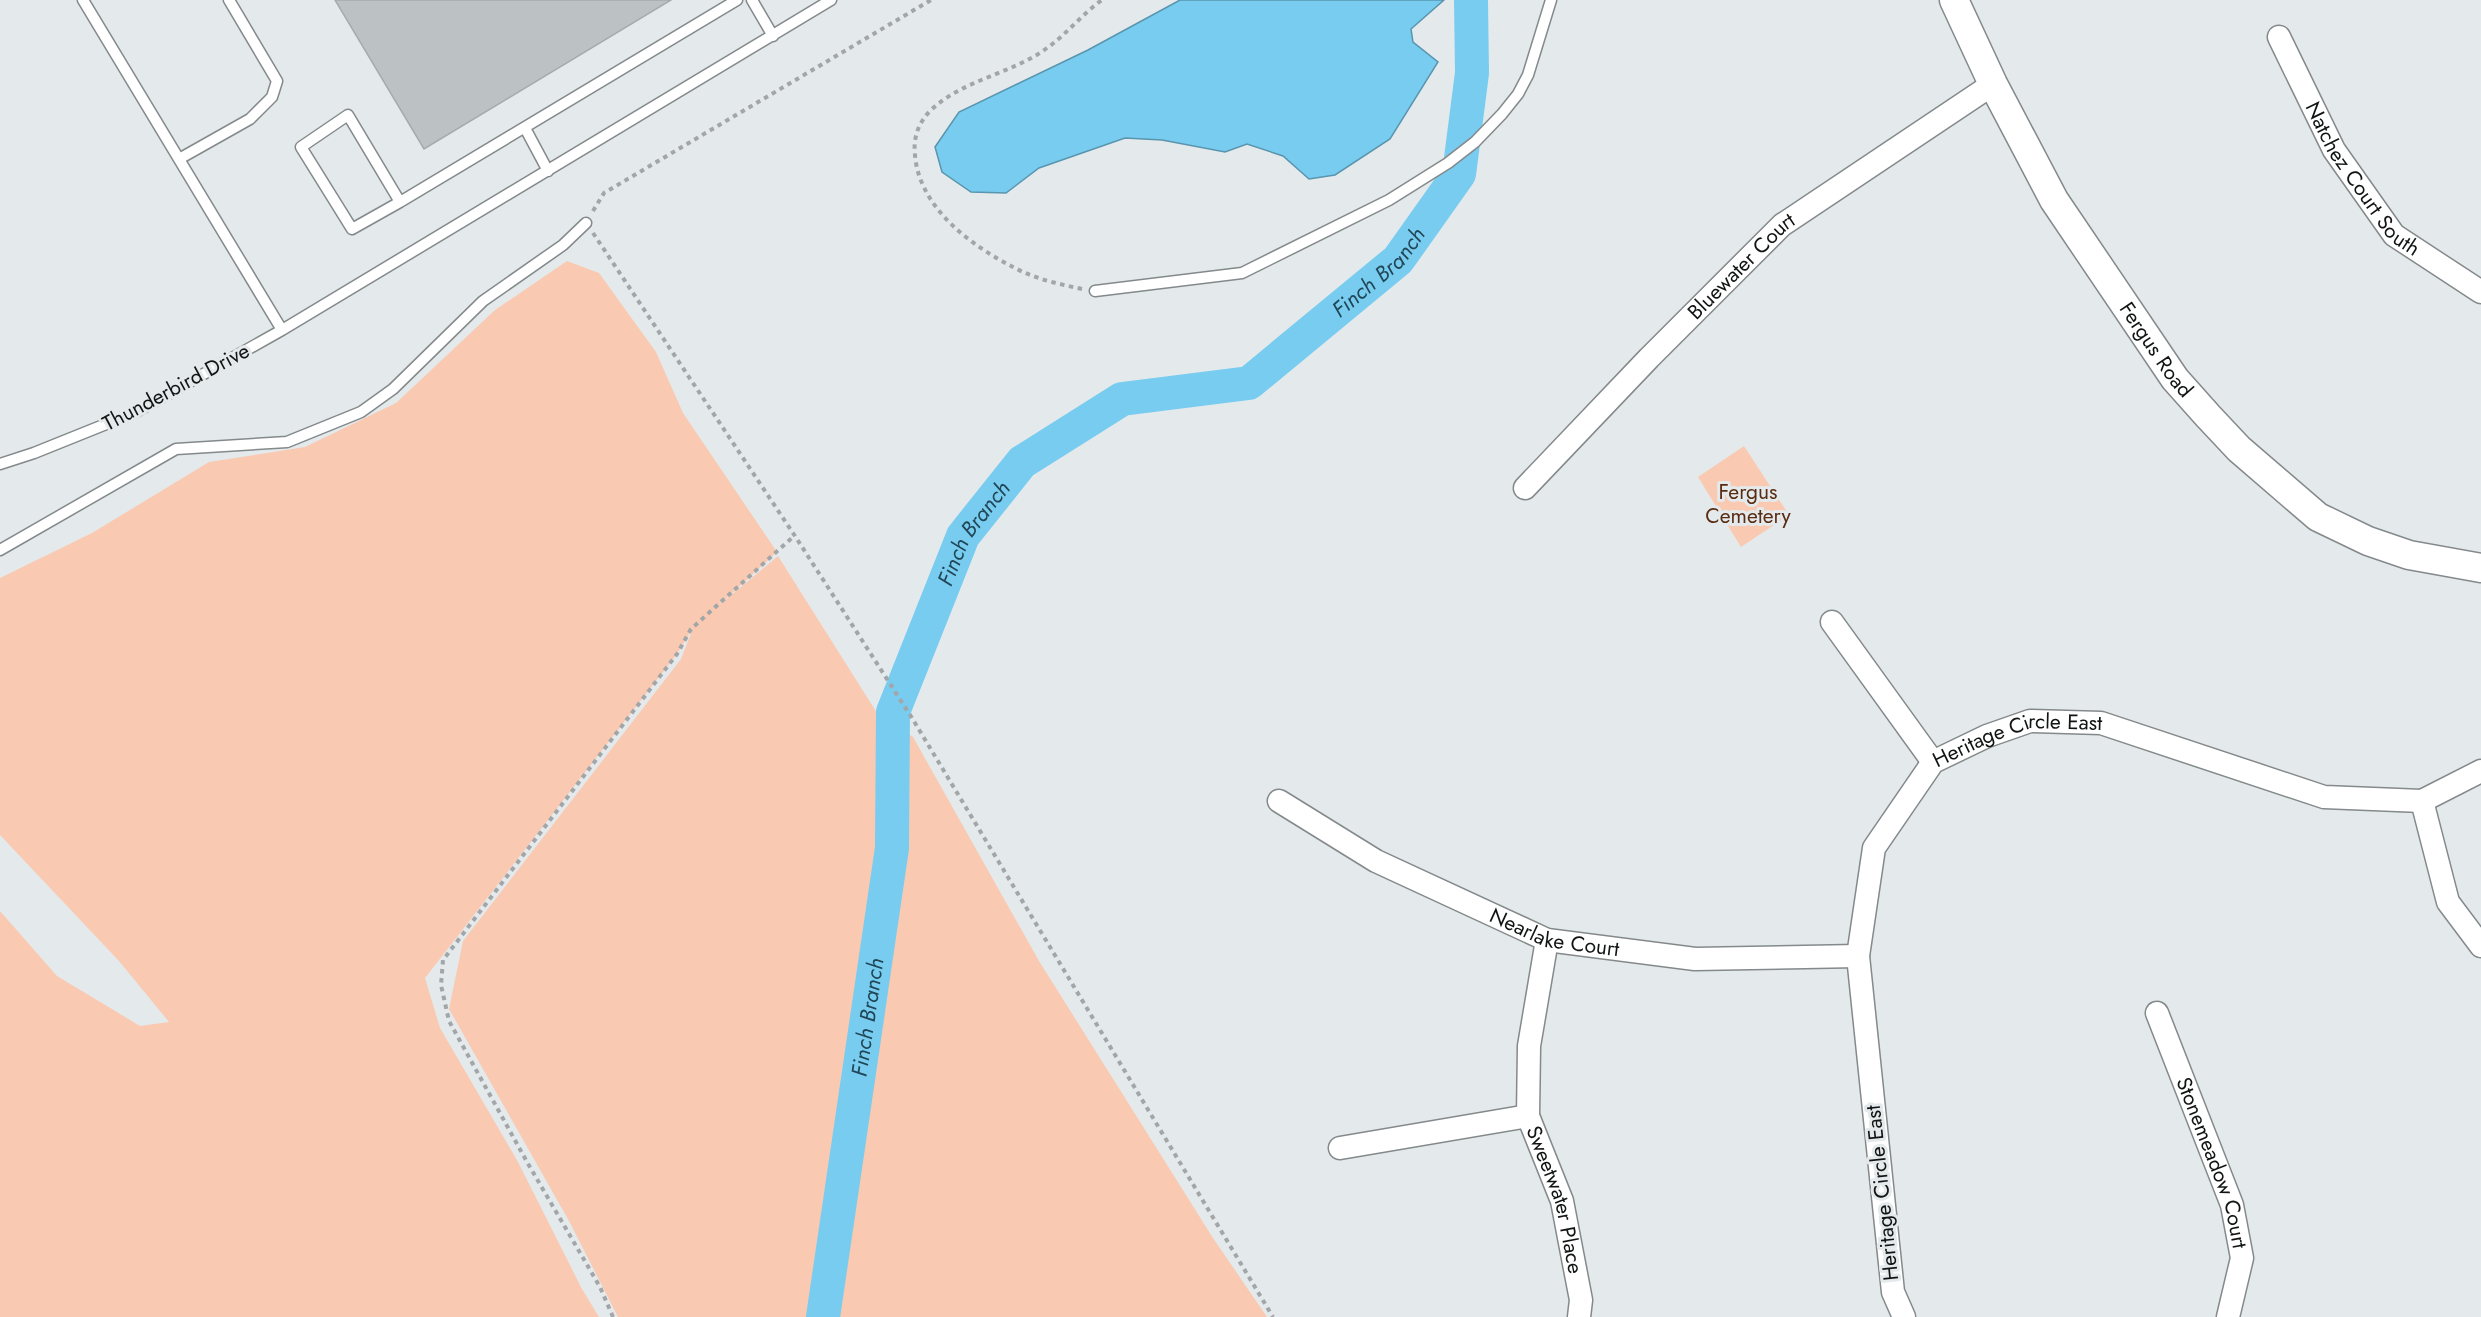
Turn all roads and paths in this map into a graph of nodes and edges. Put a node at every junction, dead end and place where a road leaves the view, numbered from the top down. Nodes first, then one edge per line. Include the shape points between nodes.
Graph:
1 (83, 0) edge
2 (229, 0) edge
3 (737, 0) edge
4 (752, 0) edge
5 (831, 0) edge
6 (931, 0) edge
7 (1102, 0) edge
8 (1551, 0) edge
9 (1954, 0) edge
10 (772, 36) junction
11 (2279, 38) dead end
12 (1993, 84) junction
13 (525, 128) junction
14 (179, 159) junction
15 (548, 171) junction
16 (400, 202) junction
17 (586, 223) junction
18 (1095, 291) joint
19 (2481, 292) edge
20 (282, 330) junction
21 (0, 464) edge
22 (1525, 488) dead end
23 (795, 536) junction
24 (0, 550) edge
25 (2481, 568) edge
26 (1832, 622) dead end
27 (1934, 762) junction
28 (2481, 771) edge
29 (1279, 801) dead end
30 (2422, 801) junction
31 (1547, 940) junction
32 (2481, 946) edge
33 (1858, 956) junction
34 (2157, 1012) dead end
35 (1528, 1116) junction
36 (1340, 1148) dead end
37 (613, 1317) edge
38 (1273, 1317) edge
39 (1579, 1317) edge
40 (1904, 1317) edge
41 (2228, 1317) edge

1 - 14 lane
2 - 14 lane via 277,81 272,97 250,119
3 - 13 lane
4 - 10 lane
5 - 10 lane, Thunderbird Drive
6 - 17 path via 604,193
7 - 18 path via 1047,49 950,96 918,127 914,144 916,169 924,189 941,214 967,238 1013,267 1043,280
8 - 18 lane via 1528,75 1502,114 1448,163 1389,200 1242,273
9 - 12 street, Fergus Road
10 - 15 lane, Thunderbird Drive
11 - 19 street, Natchez Court South via 2334,150 2394,235
12 - 22 street, Bluewater Court via 1782,225
12 - 25 street, Fergus Road via 2054,200 2149,341 2175,379 2239,449 2328,522 2409,555
13 - 15 lane
13 - 16 lane
14 - 20 lane
15 - 20 lane, Thunderbird Drive
16 - 16 lane via 352,229 301,147 348,115
17 - 23 path
17 - 24 lane via 563,245 483,301 393,389 361,412 287,442 176,449
20 - 21 lane, Thunderbird Drive via 135,412
23 - 37 path via 691,629 677,654 443,960 441,985 449,1021 600,1287
23 - 38 path via 912,718
26 - 27 street
27 - 30 street, Heritage Circle East via 1987,736 2030,721 2101,723 2324,797
27 - 33 street, Heritage Circle East via 1874,848
28 - 30 street, Heritage Circle East
29 - 31 street, Nearlake Court via 1376,861
30 - 32 street via 2448,902
31 - 33 street, Nearlake Court via 1695,960
31 - 35 street, Sweetwater Place via 1529,1046
33 - 40 street, Heritage Circle East via 1893,1292
34 - 41 street, Stonemeadow Court via 2232,1205 2242,1258
35 - 36 street
35 - 39 street, Sweetwater Place via 1562,1201 1581,1300

